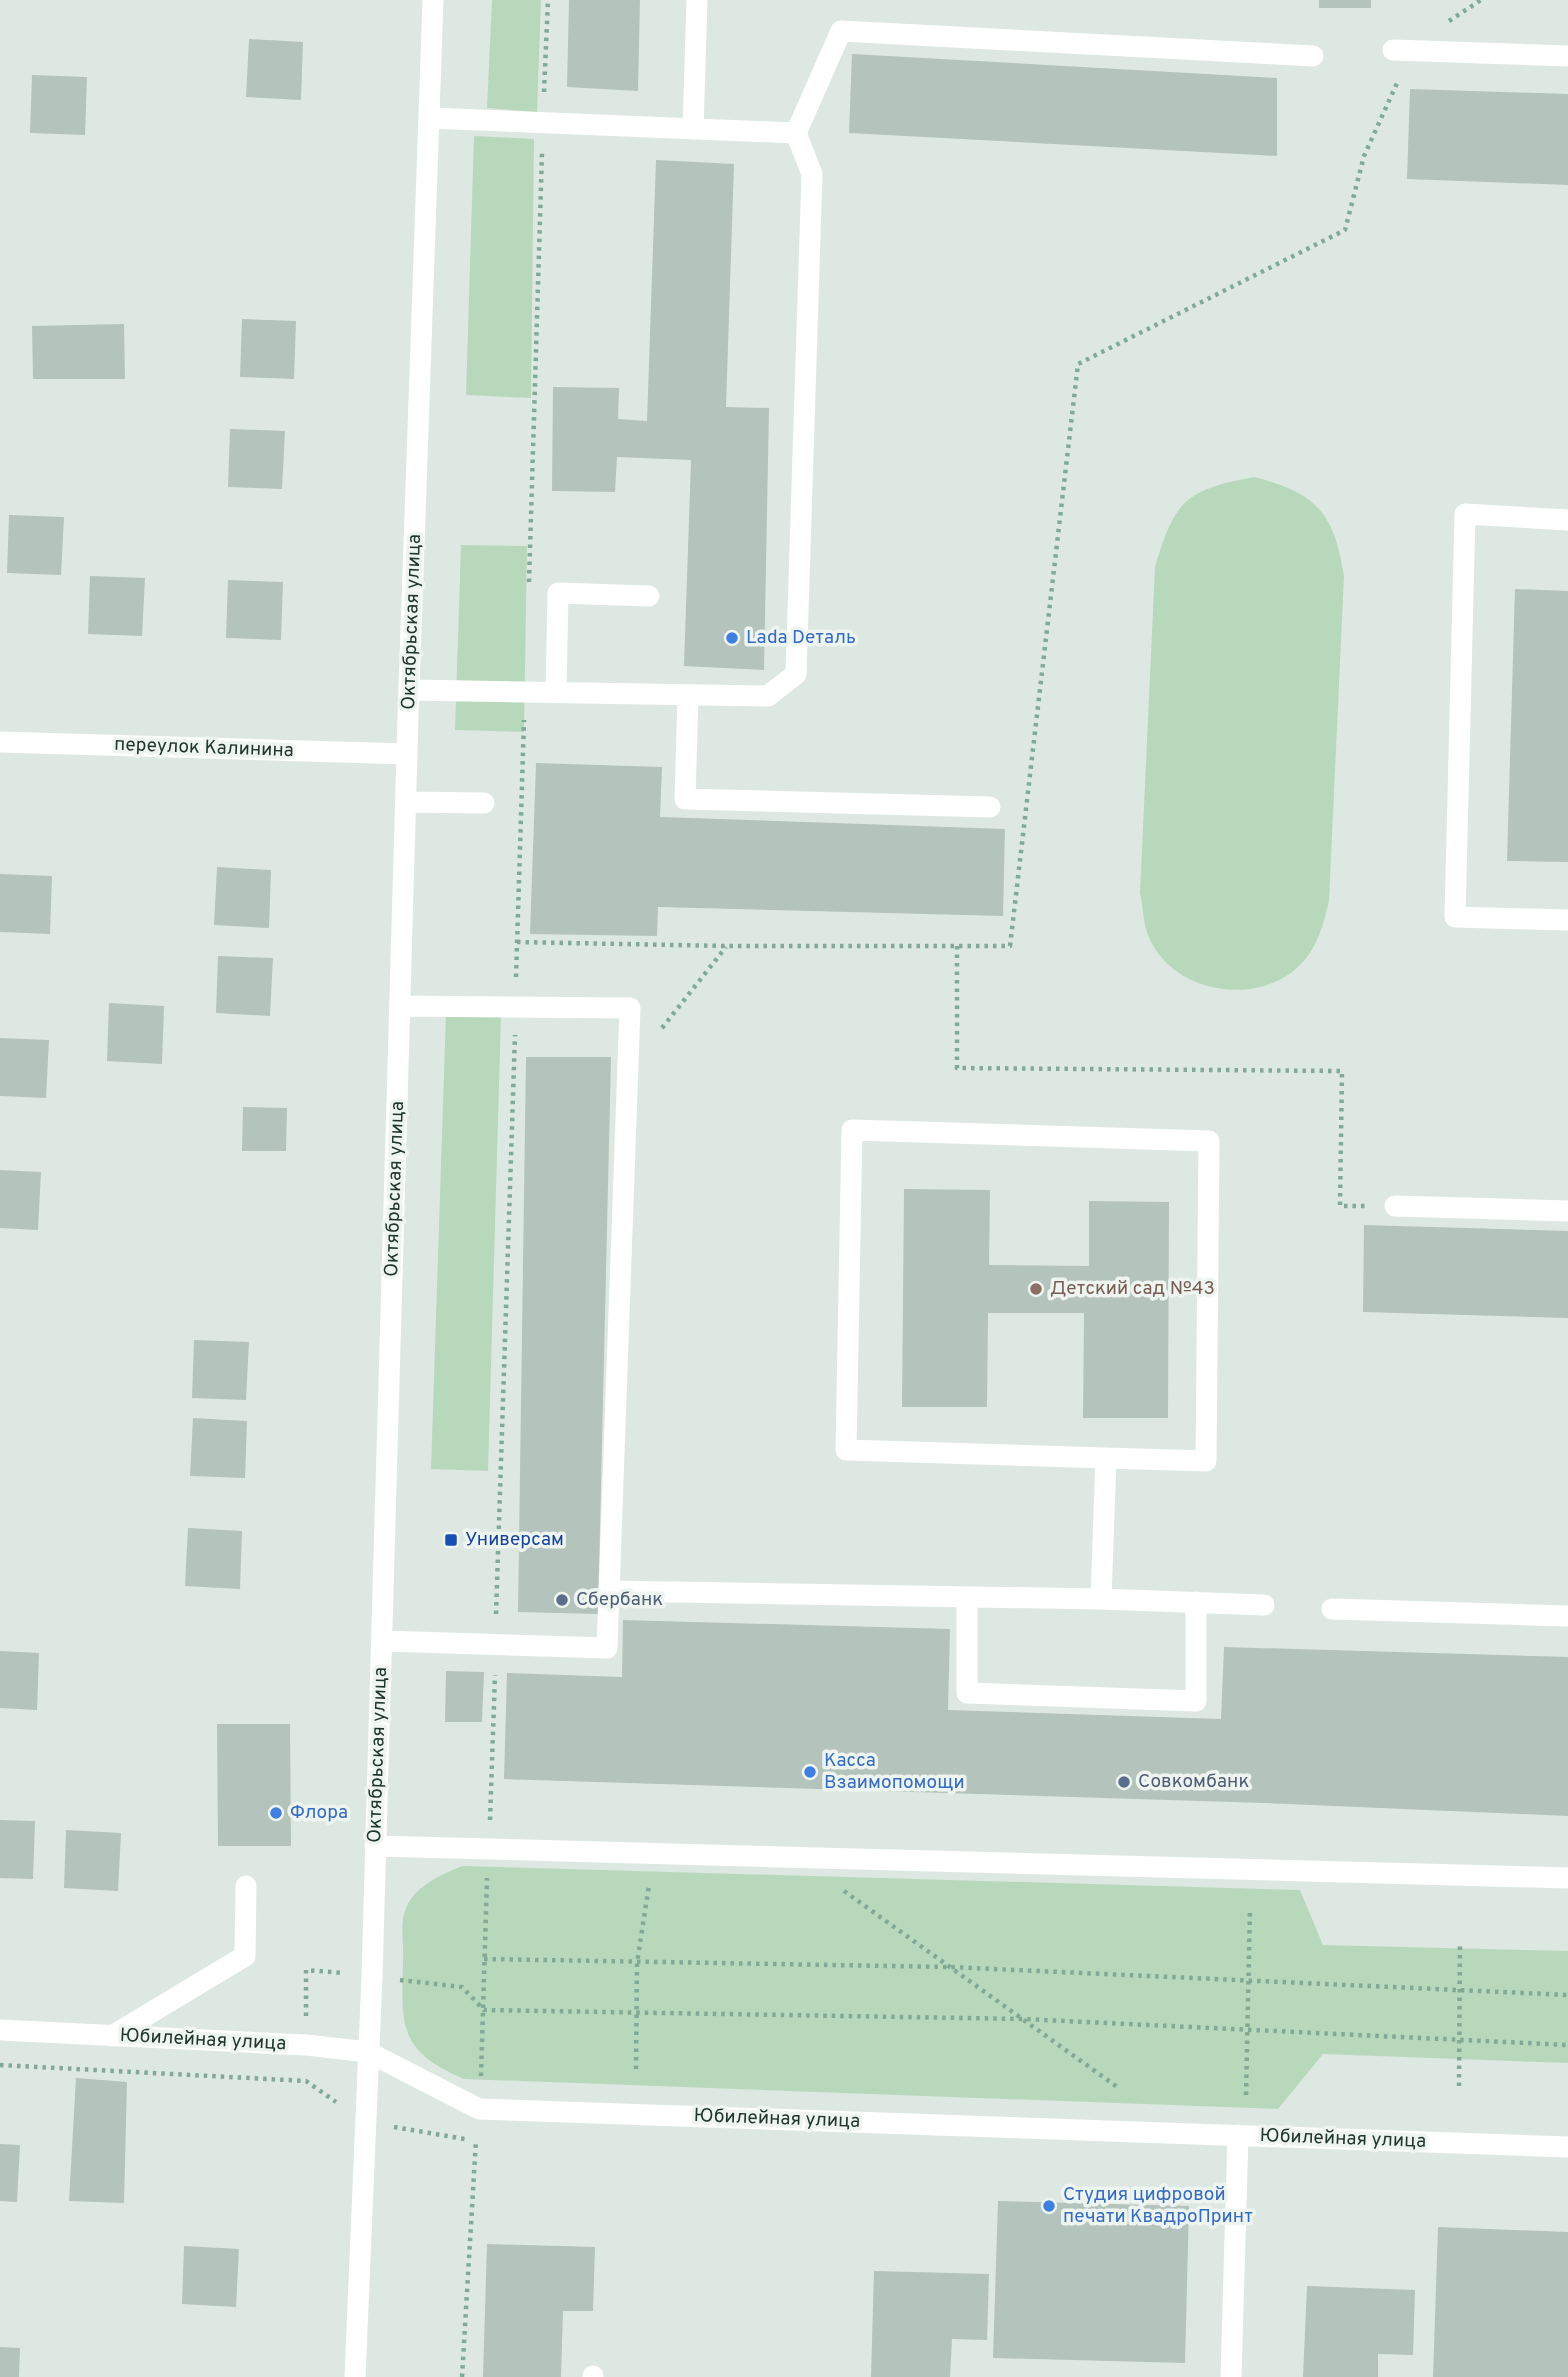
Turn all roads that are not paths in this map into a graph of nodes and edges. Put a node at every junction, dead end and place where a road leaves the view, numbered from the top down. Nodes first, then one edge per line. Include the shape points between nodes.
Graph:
1 (433, 0) edge
2 (697, 0) edge
3 (1313, 56) dead end
4 (1568, 56) edge
5 (1399, 59) road end
6 (429, 118) junction
7 (693, 129) junction
8 (796, 133) junction
9 (1568, 520) edge
10 (649, 596) dead end
11 (409, 690) junction
12 (556, 692) junction
13 (688, 695) junction
14 (0, 742) edge
15 (407, 754) junction
16 (406, 802) junction
17 (484, 803) dead end
18 (990, 807) dead end
19 (1568, 920) edge
20 (400, 1006) junction
21 (1395, 1206) road end
22 (1568, 1211) edge
23 (1106, 1458) junction
24 (609, 1591) junction
25 (967, 1597) junction
26 (1101, 1598) junction
27 (1196, 1602) junction
28 (1264, 1605) dead end
29 (1332, 1609) dead end
30 (1568, 1616) edge
31 (383, 1641) junction
32 (375, 1846) junction
33 (1568, 1878) edge
34 (246, 1886) dead end
35 (0, 2030) edge
36 (112, 2036) junction
37 (368, 2052) junction
38 (1238, 2135) junction
39 (1568, 2147) edge
40 (355, 2377) edge
41 (1231, 2377) edge

1 - 6 street, Октябрьская улица
2 - 7 street
3 - 8 street via 841,31
4 - 5 street
6 - 7 street
6 - 11 street, Октябрьская улица
7 - 8 street
8 - 13 street via 813,174 796,674 768,696
9 - 19 street via 1465,514 1455,917
10 - 12 street via 558,593
11 - 12 street
11 - 15 street, Октябрьская улица
12 - 13 street
13 - 18 street via 685,799
14 - 15 street, переулок Калинина
15 - 16 street, Октябрьская улица
16 - 17 street
16 - 20 street, Октябрьская улица
20 - 24 street via 630,1008
20 - 31 street, Октябрьская улица
21 - 22 street
23 - 23 street via 846,1450 852,1130 1209,1141 1206,1461
23 - 26 street
24 - 25 street
24 - 31 street via 607,1648
25 - 26 street
25 - 27 street via 967,1693 1196,1701
26 - 27 street
27 - 28 street
29 - 30 street
31 - 32 street, Октябрьская улица
32 - 33 street
32 - 37 street, Октябрьская улица
34 - 36 street via 245,1956
35 - 36 street, Юбилейная улица
36 - 37 street, Юбилейная улица
37 - 38 street, Юбилейная улица via 479,2109
37 - 40 street, Октябрьская улица
38 - 39 street, Юбилейная улица
38 - 41 street

